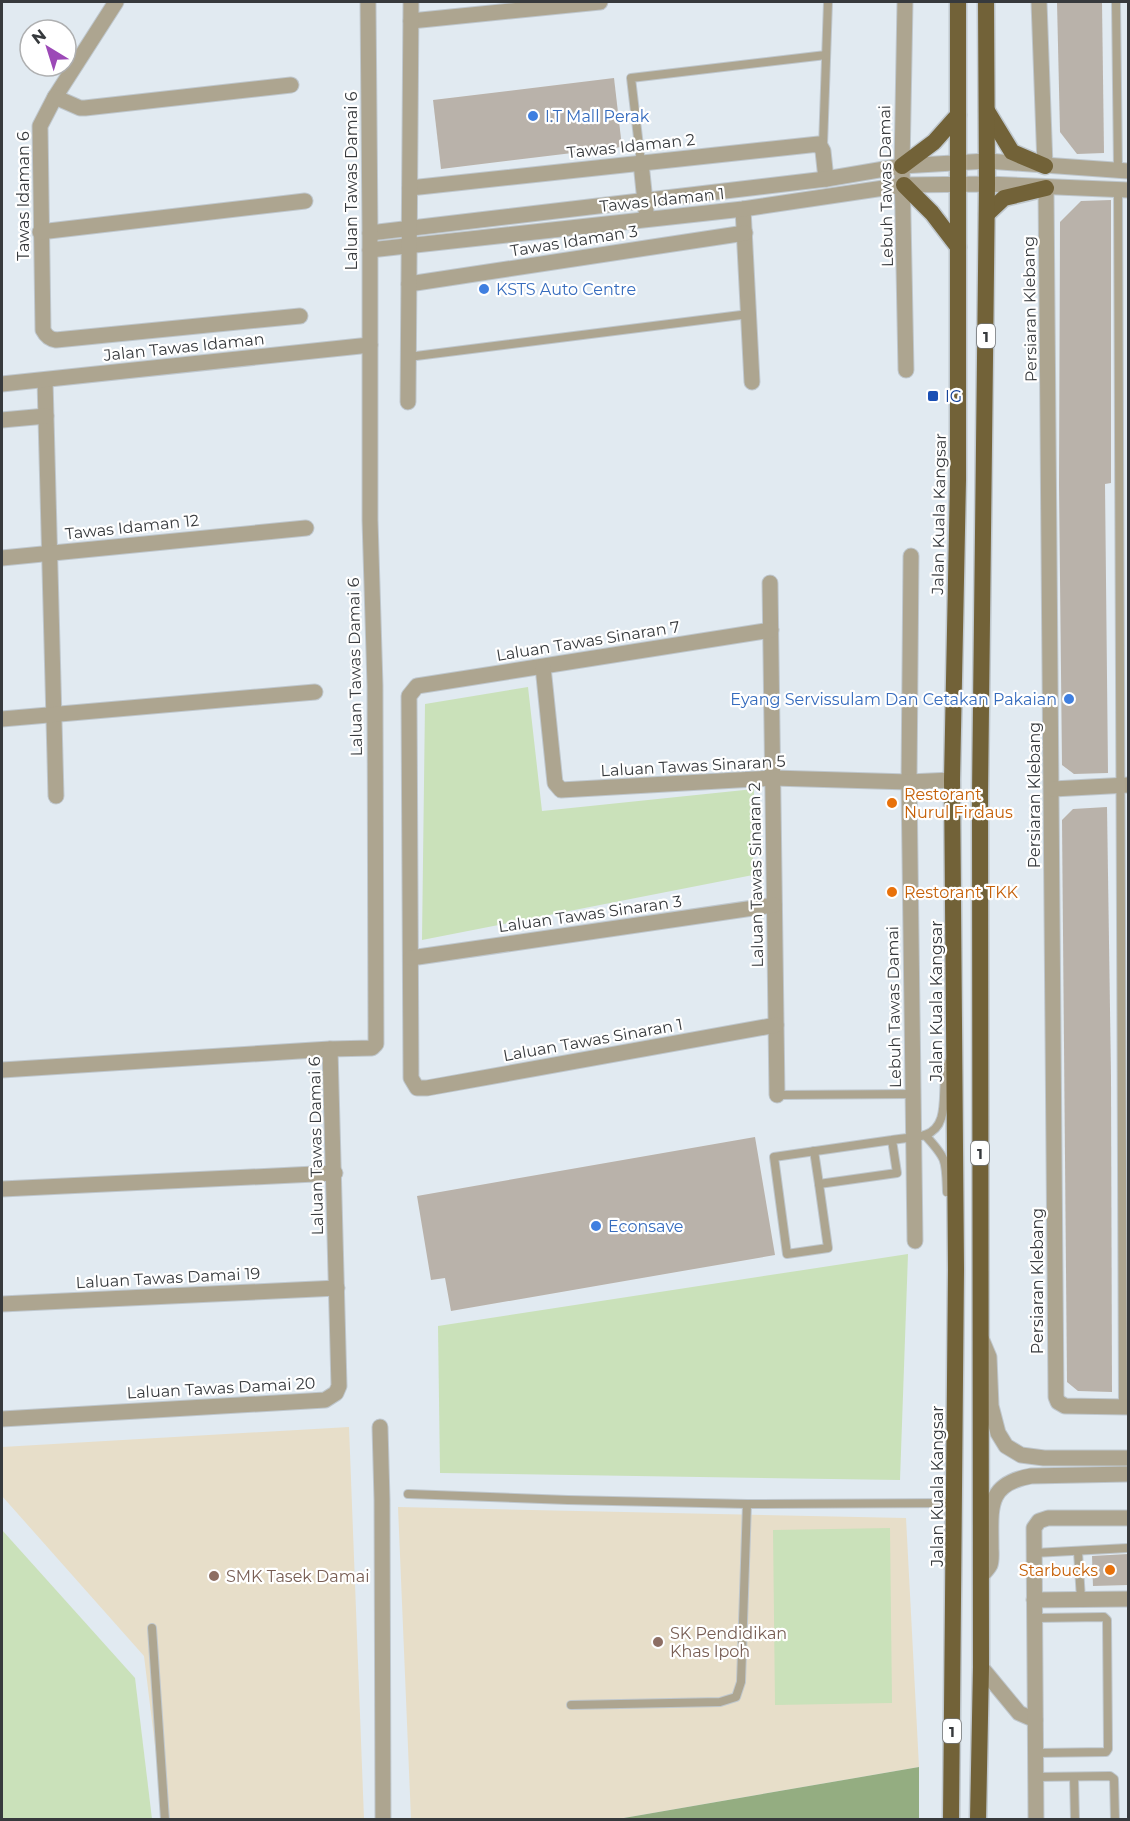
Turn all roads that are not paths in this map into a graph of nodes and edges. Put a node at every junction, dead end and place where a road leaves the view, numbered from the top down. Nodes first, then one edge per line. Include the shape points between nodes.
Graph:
1 (116, 2) edge
2 (368, 2) edge
3 (411, 2) edge
4 (600, 2) edge
5 (828, 2) edge
6 (905, 2) edge
7 (958, 2) edge
8 (986, 2) edge
9 (1039, 2) edge
10 (1116, 2) edge
11 (411, 21) junction
12 (826, 55) junction
13 (291, 85) dead end
14 (55, 97) junction
15 (987, 110) junction
16 (958, 115) junction
17 (823, 151) junction
18 (987, 161) junction
19 (958, 162) junction
20 (641, 163) junction
21 (902, 166) junction
22 (1045, 166) junction
23 (1123, 171) edge
24 (826, 179) junction
25 (987, 184) junction
26 (904, 185) junction
27 (958, 186) junction
28 (410, 188) junction
29 (1046, 188) junction
30 (1123, 191) edge
31 (305, 201) dead end
32 (645, 201) junction
33 (743, 209) junction
34 (987, 214) junction
35 (647, 220) junction
36 (410, 229) junction
37 (40, 232) junction
38 (370, 233) junction
39 (745, 233) junction
40 (410, 247) junction
41 (958, 247) junction
42 (370, 250) junction
43 (409, 284) junction
44 (749, 314) junction
45 (300, 316) dead end
46 (370, 345) junction
47 (408, 357) junction
48 (906, 370) dead end
49 (45, 380) junction
50 (752, 382) dead end
51 (2, 384) edge
52 (408, 402) dead end
53 (46, 416) junction
54 (2, 420) edge
55 (306, 528) dead end
56 (50, 554) junction
57 (911, 556) dead end
58 (2, 558) edge
59 (770, 583) dead end
60 (771, 630) junction
61 (543, 667) junction
62 (315, 692) dead end
63 (54, 715) junction
64 (2, 719) edge
65 (772, 778) junction
66 (952, 780) junction
67 (909, 782) junction
68 (1125, 785) edge
69 (1053, 789) junction
70 (56, 796) dead end
71 (774, 905) junction
72 (411, 958) junction
73 (776, 1025) junction
74 (330, 1049) junction
75 (954, 1053) junction
76 (2, 1070) edge
77 (913, 1094) junction
78 (777, 1095) joint
79 (919, 1136) junction
80 (892, 1140) junction
81 (814, 1151) junction
82 (334, 1173) junction
83 (819, 1184) junction
84 (2, 1189) edge
85 (956, 1236) junction
86 (915, 1241) dead end
87 (337, 1288) junction
88 (2, 1304) edge
89 (980, 1335) junction
90 (1126, 1407) edge
91 (2, 1419) edge
92 (380, 1427) dead end
93 (1128, 1458) edge
94 (1128, 1474) edge
95 (408, 1494) dead end
96 (955, 1503) junction
97 (747, 1504) junction
98 (1128, 1518) edge
99 (1128, 1548) edge
100 (1078, 1552) junction
101 (1034, 1553) junction
102 (981, 1576) junction
103 (1081, 1599) junction
104 (1128, 1599) edge
105 (1034, 1600) junction
106 (1034, 1618) junction
107 (152, 1628) dead end
108 (981, 1666) junction
109 (571, 1705) dead end
110 (1035, 1720) junction
111 (1035, 1753) junction
112 (1074, 1776) junction
113 (1035, 1777) junction
114 (165, 1820) edge
115 (382, 1820) edge
116 (951, 1820) edge
117 (978, 1820) edge
118 (1036, 1820) edge
119 (1076, 1820) edge
120 (1115, 1820) edge

1 - 14 street, Tawas Idaman 6
2 - 38 street, Laluan Tawas Damai 6
3 - 11 street
4 - 11 street
5 - 12 lane
6 - 21 street, Lebuh Tawas Damai
7 - 16 highway, Jalan Kuala Kangsar / 1
8 - 15 highway, 1
9 - 22 street
10 - 23 lane
11 - 28 street
12 - 17 lane
12 - 20 lane via 631,78
13 - 14 street via 85,108
14 - 37 street, Tawas Idaman 6 via 39,132
15 - 18 highway, 1
15 - 22 highway via 1012,152
16 - 19 highway, Jalan Kuala Kangsar / 1
16 - 21 highway via 934,142
17 - 20 street, Tawas Idaman 2 via 819,144
17 - 24 street
18 - 19 street, Tawas Idaman 1
18 - 22 street, Tawas Idaman 1
18 - 25 highway, 1
19 - 21 street, Tawas Idaman 1
19 - 27 highway, Jalan Kuala Kangsar / 1
20 - 28 street, Tawas Idaman 2
20 - 32 street
21 - 24 street, Tawas Idaman 1
21 - 26 street, Lebuh Tawas Damai
22 - 23 street, Tawas Idaman 1
24 - 32 street, Tawas Idaman 1
25 - 27 street, Tawas Idaman 1
25 - 29 street, Tawas Idaman 1
25 - 34 highway, 1
26 - 27 street, Tawas Idaman 1
26 - 33 street, Tawas Idaman 1
26 - 41 highway
26 - 48 street, Lebuh Tawas Damai
27 - 41 highway, Jalan Kuala Kangsar / 1
28 - 36 street
29 - 30 street, Tawas Idaman 1
29 - 34 highway via 1004,198
29 - 69 street, Persiaran Klebang
30 - 68 lane
31 - 37 street
32 - 35 street
32 - 36 street, Tawas Idaman 1
33 - 35 street, Tawas Idaman 1
33 - 39 street
34 - 89 highway, 1 via 980,795
35 - 40 street, Tawas Idaman 1
36 - 38 street, Tawas Idaman 1
36 - 40 street
37 - 45 street, Tawas Idaman 6 via 43,330 48,338
38 - 42 street, Laluan Tawas Damai 6
39 - 43 street, Tawas Idaman 3
39 - 44 street
40 - 42 street, Tawas Idaman 1
40 - 43 street
41 - 66 highway, Jalan Kuala Kangsar / 1
42 - 46 street, Laluan Tawas Damai 6
43 - 47 street
44 - 47 lane
44 - 50 street
46 - 49 street, Jalan Tawas Idaman
46 - 74 street, Laluan Tawas Damai 6 via 376,1044 372,1048
47 - 52 street
49 - 51 street, Jalan Tawas Idaman
49 - 53 street
53 - 54 street
53 - 56 street
55 - 56 street, Tawas Idaman 12
56 - 58 street
56 - 63 street, Tawas Idaman 12
57 - 67 street, Lebuh Tawas Damai
59 - 60 street, Laluan Tawas Sinaran 2
60 - 61 street, Laluan Tawas Sinaran 7
60 - 65 street, Laluan Tawas Sinaran 2
61 - 65 street, Laluan Tawas Sinaran 5 via 555,783 561,790
61 - 72 street, Laluan Tawas Sinaran 7 via 417,686 409,696
62 - 63 street
63 - 64 street
63 - 70 street, Tawas Idaman 12
65 - 67 street, Laluan Tawas Sinaran 5
65 - 71 street, Laluan Tawas Sinaran 2
66 - 67 street, Laluan Tawas Sinaran 5
66 - 75 highway, Jalan Kuala Kangsar / 1
67 - 77 street, Lebuh Tawas Damai
68 - 69 street
68 - 90 lane
69 - 90 street, Persiaran Klebang via 1056,1397 1065,1406
71 - 72 street, Laluan Tawas Sinaran 3
71 - 73 street, Laluan Tawas Sinaran 2
72 - 73 street, Laluan Tawas Sinaran 1 via 411,1078 417,1088
73 - 78 street, Laluan Tawas Sinaran 2
74 - 76 street
74 - 82 street, Laluan Tawas Damai 6
75 - 79 lane via 944,1075 942,1116 935,1130
75 - 85 highway, Jalan Kuala Kangsar / 1
77 - 78 lane
77 - 79 street, Lebuh Tawas Damai
79 - 80 lane
79 - 85 lane via 943,1154 946,1161 948,1225
79 - 86 street, Lebuh Tawas Damai
80 - 81 lane
80 - 83 lane via 897,1173
81 - 83 lane
81 - 83 lane via 774,1157 787,1254 828,1248
82 - 84 street
82 - 87 street, Laluan Tawas Damai 6
85 - 96 highway, Jalan Kuala Kangsar / 1
87 - 88 street, Laluan Tawas Damai 19
87 - 91 street, Laluan Tawas Damai 20 via 339,1386 325,1400
89 - 93 street via 989,1357 991,1406 1006,1446 1021,1455 1044,1458
89 - 102 highway, 1
92 - 115 street
94 - 102 street via 1031,1476 1006,1484 995,1493 991,1507 991,1563
95 - 97 lane
96 - 97 lane
96 - 116 highway, Jalan Kuala Kangsar / 1
97 - 109 lane via 741,1682 736,1697 720,1702
98 - 101 street via 1039,1521 1034,1528
99 - 100 lane
100 - 101 lane
100 - 103 lane
101 - 105 street
102 - 108 highway, 1
103 - 104 street
103 - 105 street
105 - 106 street
106 - 110 street
106 - 111 lane via 1107,1620 1108,1749
107 - 114 lane
108 - 110 street via 1019,1713
108 - 117 highway, 1
110 - 111 street
111 - 113 street
112 - 113 lane
112 - 119 lane
112 - 120 lane via 1114,1779
113 - 118 street

